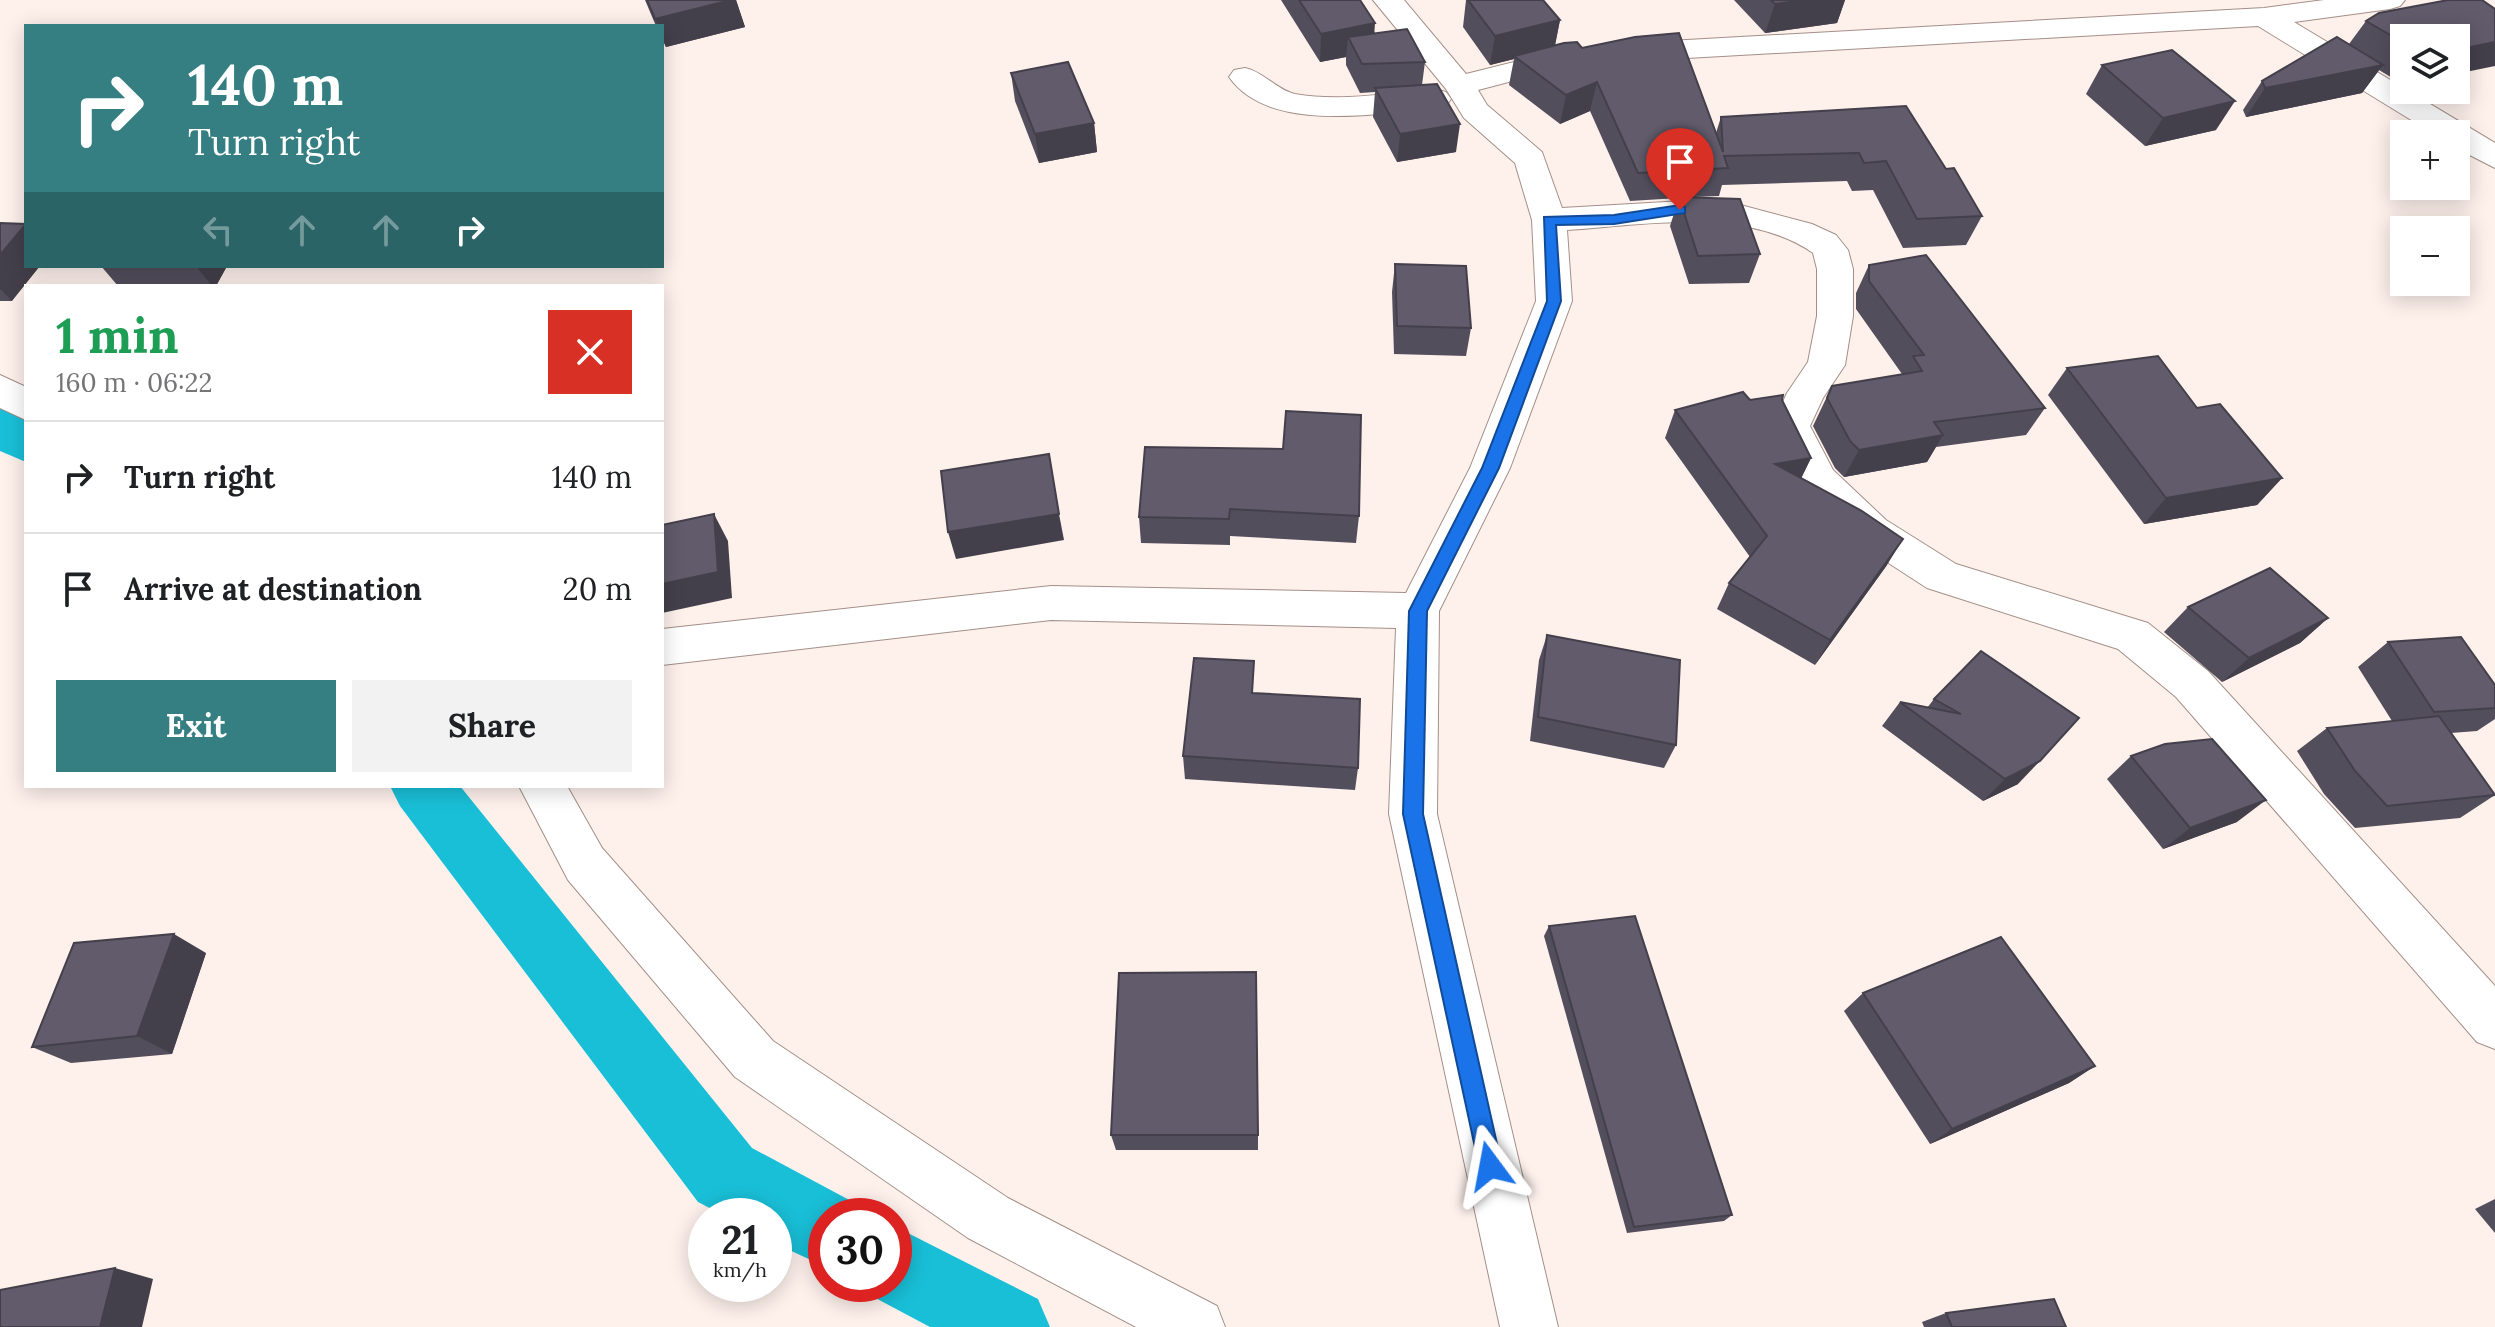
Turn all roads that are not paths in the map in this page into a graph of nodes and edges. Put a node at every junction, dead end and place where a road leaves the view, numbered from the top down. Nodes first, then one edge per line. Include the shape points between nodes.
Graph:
1 (1388, 0) edge
2 (2390, 0) edge
3 (2264, 17) junction
4 (1245, 77) dead end
5 (1467, 98) junction
6 (2495, 158) edge
7 (1549, 220) junction
8 (0, 389) edge
9 (24, 405) edge
10 (1418, 611) junction
11 (664, 647) edge
12 (543, 788) edge
13 (2495, 1024) edge
14 (1196, 1327) edge
15 (1529, 1327) edge

1 - 5 street
2 - 3 street
3 - 5 street via 1558,60
3 - 6 street
4 - 5 street via 1283,102 1333,107
5 - 7 street via 1530,159
7 - 10 street via 1554,301 1490,468
7 - 13 street via 1718,210 1824,243 1835,269 1835,316 1826,365 1791,426 1818,480 1871,531 1942,576 2133,636 2192,684
8 - 9 street
10 - 11 street via 1051,603
10 - 15 street via 1413,814
12 - 14 street via 585,864 754,1059 988,1218

